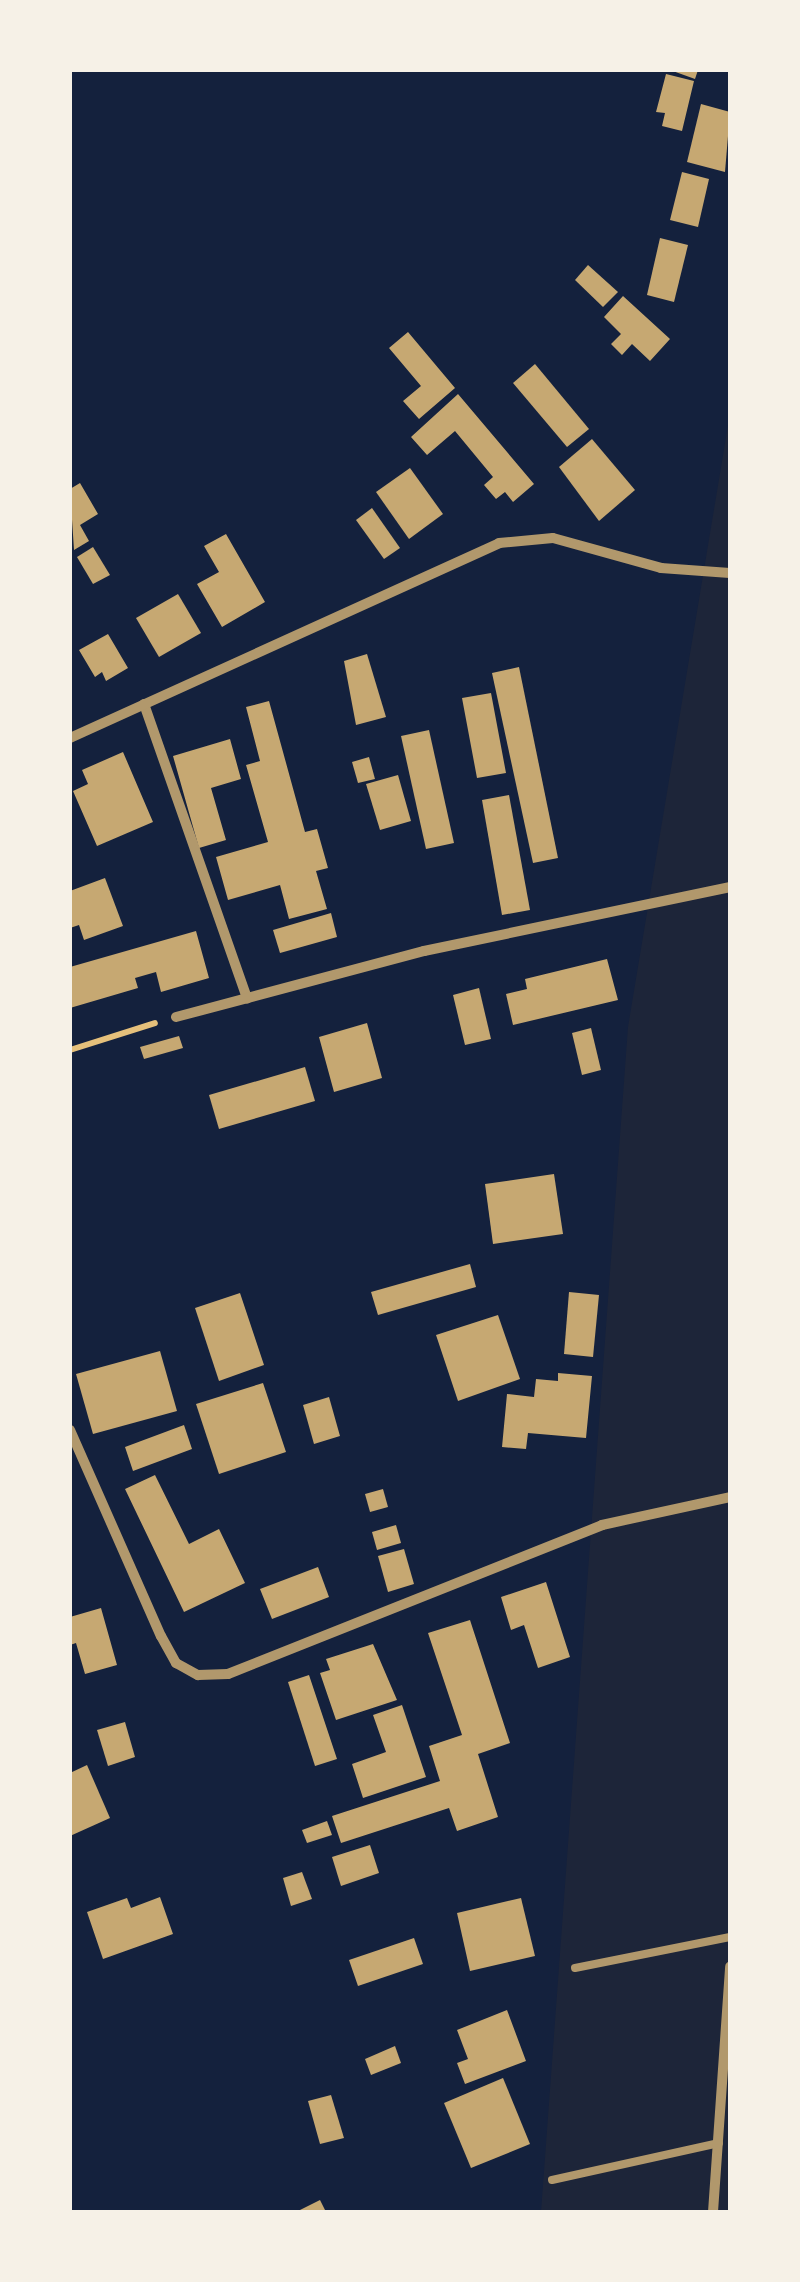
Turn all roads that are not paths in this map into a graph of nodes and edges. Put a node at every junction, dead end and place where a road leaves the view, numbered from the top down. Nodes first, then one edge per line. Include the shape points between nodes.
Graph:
1 (730, 574) edge
2 (144, 704) junction
3 (70, 738) edge
4 (730, 888) edge
5 (247, 998) junction
6 (176, 1017) road end
7 (70, 1430) edge
8 (730, 1496) edge
9 (730, 1937) edge
10 (575, 1968) dead end
11 (730, 1968) edge
12 (719, 2143) junction
13 (552, 2180) dead end
14 (713, 2212) edge

1 - 2 street via 660,568 552,538 499,543
2 - 3 street
2 - 5 street
4 - 5 street via 424,951
5 - 6 street
7 - 8 street via 160,1636 176,1664 198,1676 228,1674 602,1525
9 - 10 lane
11 - 12 street
12 - 13 lane
12 - 14 street

